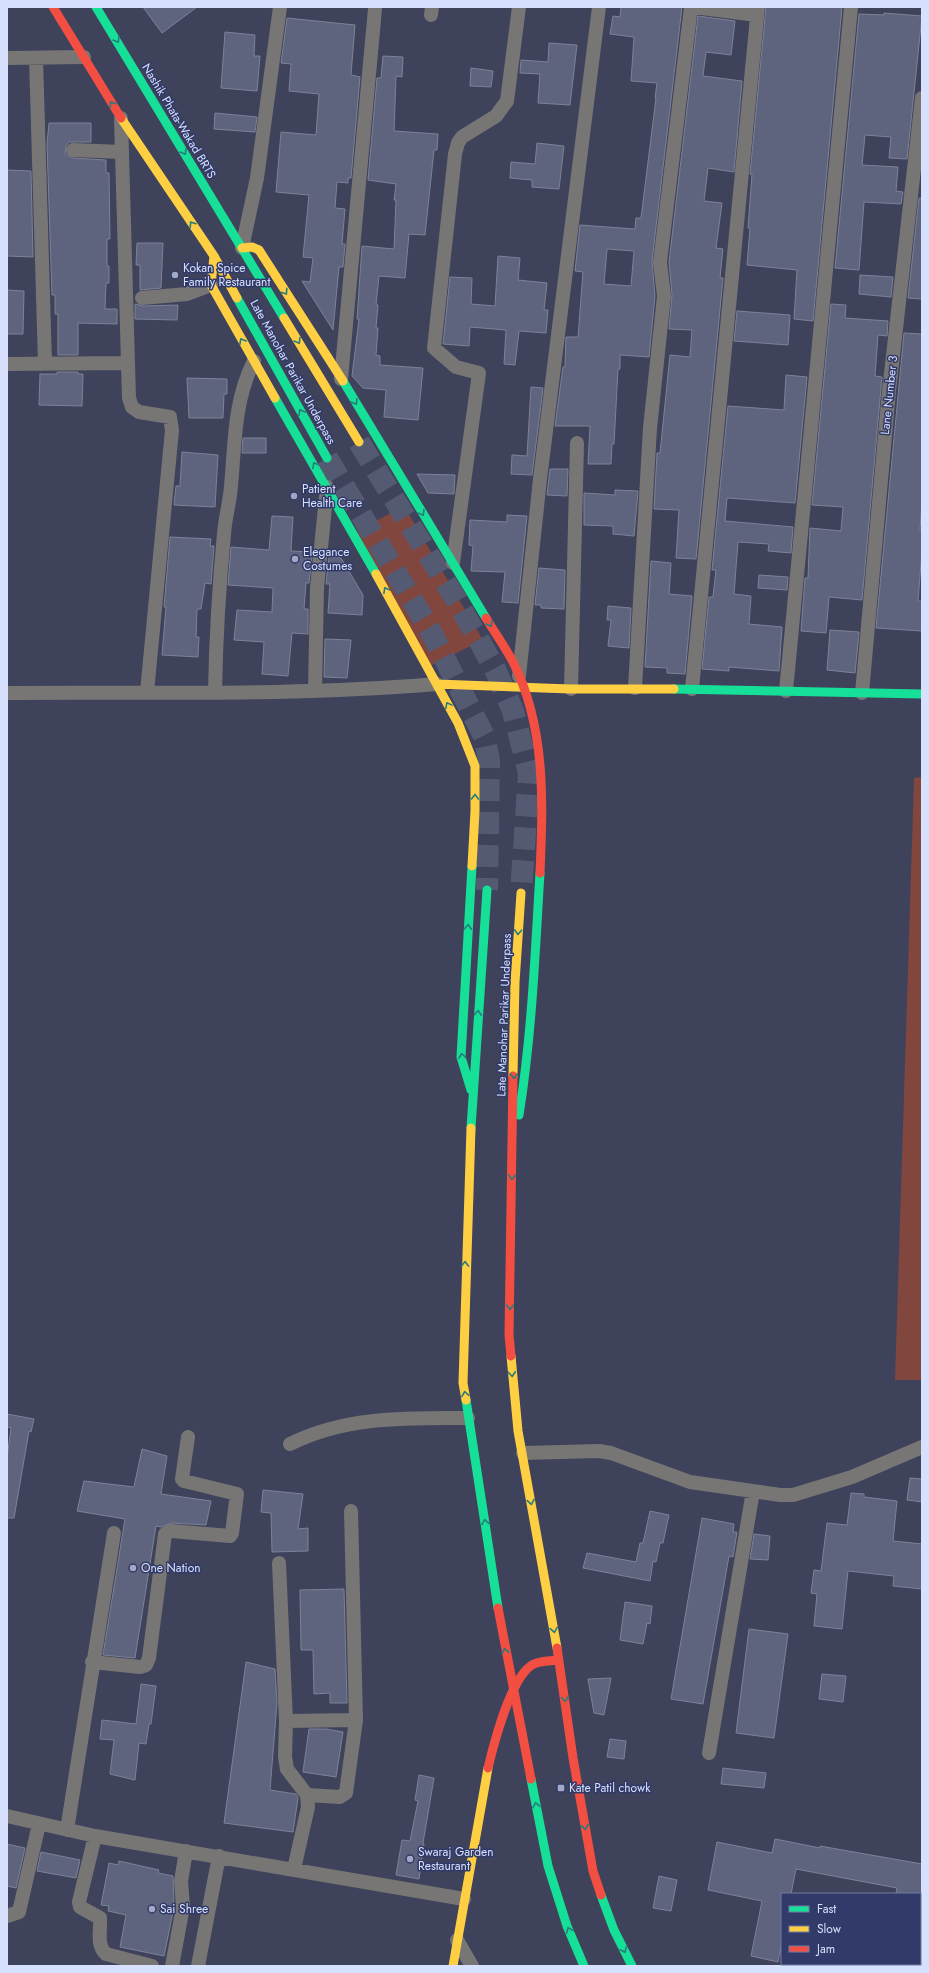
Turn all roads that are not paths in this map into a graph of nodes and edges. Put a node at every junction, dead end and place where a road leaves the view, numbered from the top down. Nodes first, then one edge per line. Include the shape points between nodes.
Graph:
1 (53, 7) edge
2 (96, 7) edge
3 (280, 7) edge
4 (519, 7) edge
5 (599, 7) edge
6 (691, 7) edge
7 (694, 7) edge
8 (851, 7) edge
9 (375, 9) dead end
10 (758, 11) edge
11 (84, 57) junction
12 (7, 58) edge
13 (36, 58) junction
14 (922, 98) edge
15 (120, 117) junction
16 (73, 150) dead end
17 (122, 152) junction
18 (242, 248) junction
19 (214, 256) junction
20 (211, 285) junction
21 (142, 298) dead end
22 (254, 361) junction
23 (128, 363) junction
24 (7, 364) edge
25 (44, 364) junction
26 (341, 379) junction
27 (359, 442) tunnel mouth
28 (577, 443) dead end
29 (327, 458) tunnel mouth
30 (327, 486) junction
31 (453, 563) junction
32 (520, 683) junction
33 (437, 684) junction
34 (635, 688) junction
35 (571, 689) junction
36 (692, 689) junction
37 (315, 690) junction
38 (786, 691) junction
39 (147, 692) junction
40 (215, 692) junction
41 (862, 692) junction
42 (7, 693) edge
43 (922, 694) edge
44 (487, 890) tunnel mouth
45 (521, 894) tunnel mouth
46 (472, 1094) junction
47 (513, 1138) junction
48 (468, 1418) junction
49 (188, 1437) dead end
50 (290, 1444) dead end
51 (922, 1447) edge
52 (523, 1453) junction
53 (753, 1491) junction
54 (351, 1511) dead end
55 (114, 1533) dead end
56 (279, 1563) dead end
57 (559, 1660) junction
58 (92, 1662) junction
59 (514, 1689) junction
60 (286, 1720) junction
61 (356, 1720) junction
62 (709, 1753) dead end
63 (307, 1795) junction
64 (7, 1816) edge
65 (39, 1824) junction
66 (67, 1830) junction
67 (95, 1836) junction
68 (186, 1851) junction
69 (219, 1856) junction
70 (294, 1870) junction
71 (464, 1899) junction
72 (7, 1916) edge
73 (457, 1940) junction
74 (152, 1966) edge
75 (172, 1966) edge
76 (198, 1966) edge
77 (453, 1966) edge
78 (472, 1966) edge
79 (584, 1966) edge
80 (632, 1966) edge

1 - 11 main road, Late Manohar Parikar Underpass
2 -> 18 main road, Nashik Phata-Wakad BRTS
3 - 18 street via 257,178
4 - 31 street via 508,102 496,116 462,137 455,154 434,348 456,367 479,373
5 - 32 street via 540,479
6 - 34 street via 660,262 664,296 650,428
7 - 10 street
8 - 38 street
9 - 26 street
10 - 36 street
11 - 13 street
15 -> 11 main road, Late Manohar Parikar Underpass
12 - 13 street
13 - 25 street
14 - 41 street, Lane Number 3 via 889,391
15 - 17 street
19 -> 15 main road, Late Manohar Parikar Underpass
16 - 17 street
17 - 23 street
18 -> 26 main road via 252,247 259,250
18 -> 27 main road, Late Manohar Parikar Underpass
19 - 20 main road
29 -> 19 main road, Late Manohar Parikar Underpass
20 - 21 street via 187,294
22 -> 20 main road
30 -> 22 main road
22 - 40 street via 246,376 237,412 217,621
23 - 25 street
23 - 39 street via 129,398 132,407 140,412 170,417 172,430
24 - 25 street
26 -> 31 main road
28 - 35 street
33 -> 30 main road
30 - 37 street via 317,588
31 -> 32 main road via 513,663
32 - 33 main road
32 - 35 main road
32 - 47 main road via 530,707 541,760 541,846 528,1058
33 - 37 street
46 -> 33 main road via 461,1057 475,811 475,766 458,723
34 - 35 main road
34 - 36 main road
36 - 38 main road
37 - 40 street
38 - 41 main road
39 - 40 street
39 - 42 street
41 - 43 main road
46 -> 44 main road, Late Manohar Parikar Underpass
45 -> 47 main road, Late Manohar Parikar Underpass via 515,982
48 -> 46 main road, Late Manohar Parikar Underpass via 463,1383
47 -> 52 main road via 509,1335 518,1431
48 - 50 street via 418,1417 375,1420 329,1428
59 -> 48 main road, Late Manohar Parikar Underpass via 504,1643
49 - 58 street via 182,1479 237,1494 232,1533 230,1536 171,1531 165,1534 146,1665 140,1667
51 - 53 street via 852,1477 793,1495
52 - 53 street via 599,1451 690,1482
52 -> 57 main road
53 - 62 street
54 - 61 street
55 - 58 street
56 - 60 street
57 - 59 main road via 532,1664 520,1676
57 -> 80 main road via 593,1871 614,1930
58 - 66 street
59 - 71 main road via 494,1743
79 -> 59 main road, Late Manohar Parikar Underpass via 567,1926 548,1866
60 - 61 street
60 - 63 street via 284,1751 287,1769
61 - 63 street via 346,1793 340,1797
63 - 70 street via 308,1807
64 - 65 street
65 - 66 street
65 - 72 street via 18,1912
66 - 67 street
67 - 68 street
67 - 74 street via 79,1902 80,1907 100,1918 99,1941 101,1949 106,1954
68 - 69 street
68 - 75 street via 181,1881 183,1907
69 - 70 street
69 - 76 street
70 - 71 street
71 - 73 main road
73 - 77 main road
73 - 78 street

